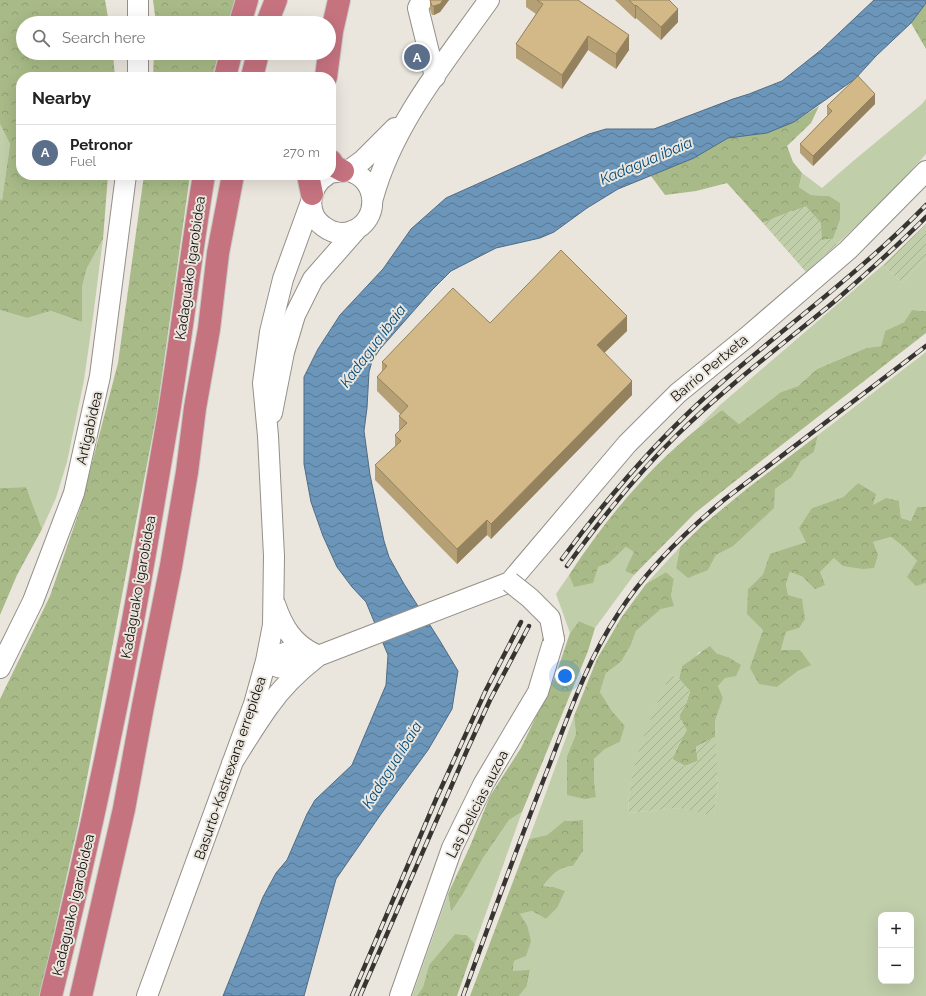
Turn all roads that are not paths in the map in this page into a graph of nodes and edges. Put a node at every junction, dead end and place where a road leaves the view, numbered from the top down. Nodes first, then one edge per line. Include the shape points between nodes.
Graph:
1 (138, 0) edge
2 (247, 0) edge
3 (276, 0) edge
4 (324, 0) edge
5 (339, 0) edge
6 (422, 0) edge
7 (489, 0) edge
8 (138, 16) edge
9 (242, 16) edge
10 (270, 16) edge
11 (323, 16) edge
12 (335, 16) edge
13 (138, 60) edge
14 (229, 60) edge
15 (256, 60) edge
16 (317, 60) edge
17 (328, 60) edge
18 (138, 72) edge
19 (226, 72) edge
20 (253, 72) edge
21 (316, 72) edge
22 (327, 72) edge
23 (435, 77) junction
24 (415, 105) junction
25 (336, 170) edge
26 (926, 171) edge
27 (125, 180) edge
28 (203, 180) edge
29 (232, 180) edge
30 (320, 180) edge
31 (310, 190) edge
32 (373, 198) junction
33 (357, 229) junction
34 (268, 436) junction
35 (510, 582) junction
36 (273, 598) junction
37 (312, 659) junction
38 (266, 661) junction
39 (0, 668) edge
40 (232, 763) junction
41 (51, 996) edge
42 (81, 996) edge
43 (147, 996) edge
44 (400, 996) edge

1 - 8 street
2 - 9 highway
3 - 10 highway
4 - 11 highway
5 - 12 highway
6 - 23 street via 418,8
7 - 23 street
13 - 18 street
14 - 19 highway
15 - 20 highway
16 - 21 highway
17 - 22 highway
23 - 24 street
24 - 25 street via 363,160
24 - 32 street via 395,141
25 - 32 street via 362,179 369,186
26 - 35 street, Barrio Pertxeta via 848,250 678,393 627,444
27 - 39 street, Artigabidea via 100,376 74,493 33,602
28 - 41 highway, Kadaguako igarobidea via 167,422 132,630 83,862
29 - 42 highway, Kadaguako igarobidea via 218,253 209,329 170,566 124,809
30 - 31 street
31 - 33 street via 312,211 321,225 338,233
31 - 34 street, Basurto-Kastrexana errepidea via 270,332 263,383
32 - 33 street via 370,215
33 - 34 street, Basurto-Kastrexana errepidea via 313,279 295,314 284,352
34 - 36 street, Basurto-Kastrexana errepidea via 274,556
35 - 37 street
35 - 44 street, Las Delicias auzoa, bridge via 550,618 554,639 538,692 484,783 452,848
36 - 37 street via 281,620 292,638
36 - 38 street, Basurto-Kastrexana errepidea via 273,625
37 - 38 street via 287,652
37 - 40 street via 269,705
38 - 40 street, Basurto-Kastrexana errepidea via 254,704
40 - 43 street, Basurto-Kastrexana errepidea

